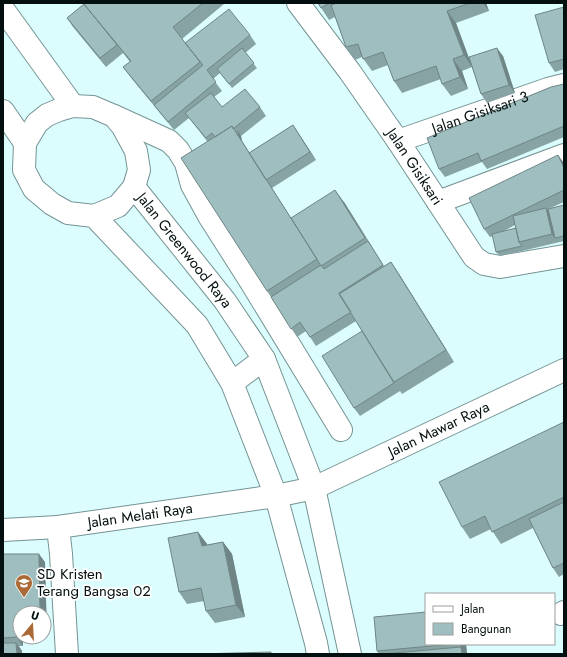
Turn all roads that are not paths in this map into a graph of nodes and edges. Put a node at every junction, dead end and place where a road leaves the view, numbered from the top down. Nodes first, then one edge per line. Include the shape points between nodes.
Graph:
1 (298, 3) edge
2 (3, 9) edge
3 (564, 85) edge
4 (73, 106) junction
5 (3, 112) edge
6 (114, 116) junction
7 (398, 141) junction
8 (25, 142) junction
9 (564, 155) edge
10 (134, 187) junction
11 (438, 202) junction
12 (94, 216) junction
13 (564, 256) edge
14 (264, 359) junction
15 (564, 370) edge
16 (232, 383) junction
17 (341, 430) dead end
18 (314, 488) junction
19 (276, 496) junction
20 (58, 527) junction
21 (3, 530) edge
22 (66, 654) edge
23 (318, 654) edge
24 (350, 654) edge

1 - 7 street, Jalan Gisiksari
2 - 4 street
3 - 7 street, Jalan Gisiksari 3
4 - 6 street via 92,107
4 - 8 street via 47,115 37,123
5 - 8 street
6 - 10 street, Jalan Greenwood Raya via 123,126 136,151 139,170
6 - 17 street via 168,141 178,150 209,216
7 - 11 street, Jalan Gisiksari
8 - 12 street via 24,170 34,189 68,213
9 - 11 street
10 - 12 street via 118,206
10 - 14 street, Jalan Greenwood Raya via 225,301
11 - 13 street, Jalan Gisiksari via 474,258 484,264 500,266
12 - 16 street via 197,325
14 - 16 street
14 - 18 street, Jalan Greenwood Raya
15 - 18 street, Jalan Mawar Raya
16 - 19 street
18 - 19 street, Jalan Mawar Raya
18 - 24 street, Jalan Greenwood Raya
19 - 20 street, Jalan Melati Raya
19 - 23 street
20 - 21 street, Jalan Melati Raya
20 - 22 street

